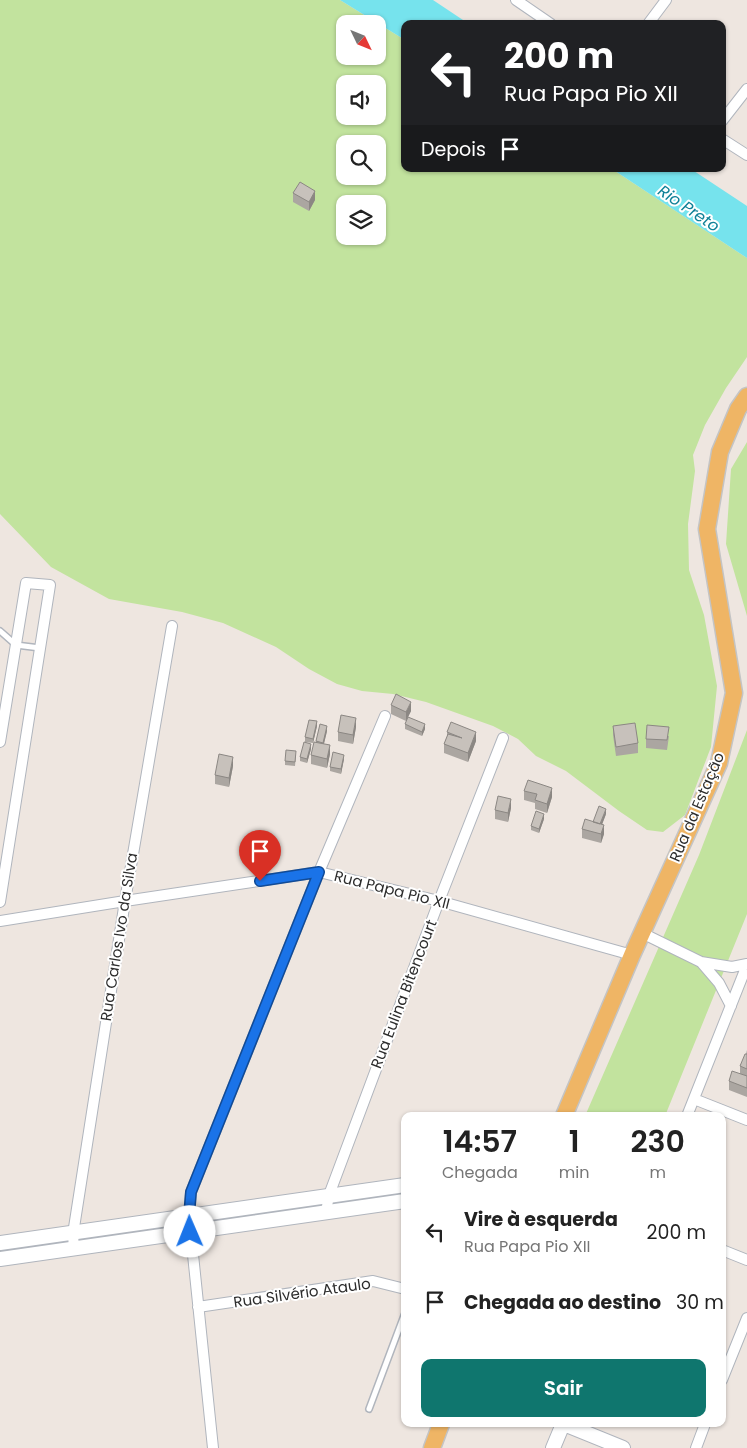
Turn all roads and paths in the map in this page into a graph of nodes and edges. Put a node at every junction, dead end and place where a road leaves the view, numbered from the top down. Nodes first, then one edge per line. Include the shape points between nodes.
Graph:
1 (516, 0) edge
2 (666, 0) edge
3 (546, 20) edge
4 (651, 20) edge
5 (747, 89) edge
6 (726, 115) edge
7 (726, 142) edge
8 (747, 155) edge
9 (747, 396) edge
10 (172, 626) dead end
11 (0, 631) edge
12 (16, 645) junction
13 (40, 648) junction
14 (385, 716) dead end
15 (503, 738) dead end
16 (0, 742) edge
17 (319, 872) junction
18 (124, 901) junction
19 (439, 901) junction
20 (0, 902) edge
21 (0, 921) edge
22 (642, 933) junction
23 (632, 955) junction
24 (701, 962) junction
25 (747, 965) edge
26 (731, 1006) junction
27 (694, 1099) junction
28 (566, 1112) edge
29 (689, 1112) edge
30 (747, 1120) edge
31 (401, 1186) edge
32 (329, 1195) junction
33 (401, 1202) edge
34 (326, 1212) junction
35 (189, 1216) junction
36 (190, 1232) junction
37 (73, 1234) junction
38 (0, 1243) edge
39 (74, 1249) junction
40 (726, 1252) edge
41 (0, 1259) edge
42 (747, 1260) edge
43 (401, 1288) edge
44 (198, 1307) junction
45 (747, 1318) edge
46 (401, 1324) edge
47 (726, 1370) edge
48 (369, 1409) dead end
49 (562, 1427) edge
50 (570, 1427) edge
51 (704, 1427) edge
52 (213, 1448) edge
53 (553, 1448) edge
54 (623, 1448) edge
55 (696, 1448) edge

1 - 3 street
2 - 4 street
5 - 6 street
7 - 8 street
9 - 22 main road, Rua da Estação via 720,452 707,529 734,693 719,763
10 - 18 street, Rua Carlos Ivo da Silva
11 - 12 lane
12 - 13 lane
12 - 13 street via 26,583 50,585
12 - 16 street
13 - 20 street
14 - 17 street
15 - 19 street, Rua Eulina Bitencourt
17 - 18 street, Rua Papa Pio XII
17 - 19 street, Rua Papa Pio XII
17 - 35 street via 191,1192
18 - 21 street, Rua Papa Pio XII
18 - 37 street, Rua Carlos Ivo da Silva
19 - 23 street, Rua Papa Pio XII
19 - 32 street, Rua Eulina Bitencourt
22 - 23 main road, Rua da Estação
22 - 24 street
23 - 28 main road, Rua da Estação
24 - 25 street
24 - 26 street via 719,983
25 - 26 street
26 - 27 street
27 - 29 street
27 - 30 street
31 - 32 street
32 - 34 street, Rua Eulina Bitencourt
32 - 35 street
33 - 34 street
34 - 36 street
35 - 36 street
35 - 37 street
36 - 39 street
36 - 44 street
37 - 38 street
37 - 39 street, Rua Carlos Ivo da Silva
39 - 41 street
40 - 42 street
43 - 44 street, Rua Silvério Ataulo via 373,1281
44 - 52 street
45 - 47 street
46 - 48 lane
49 - 53 street
50 - 54 street
51 - 55 street

